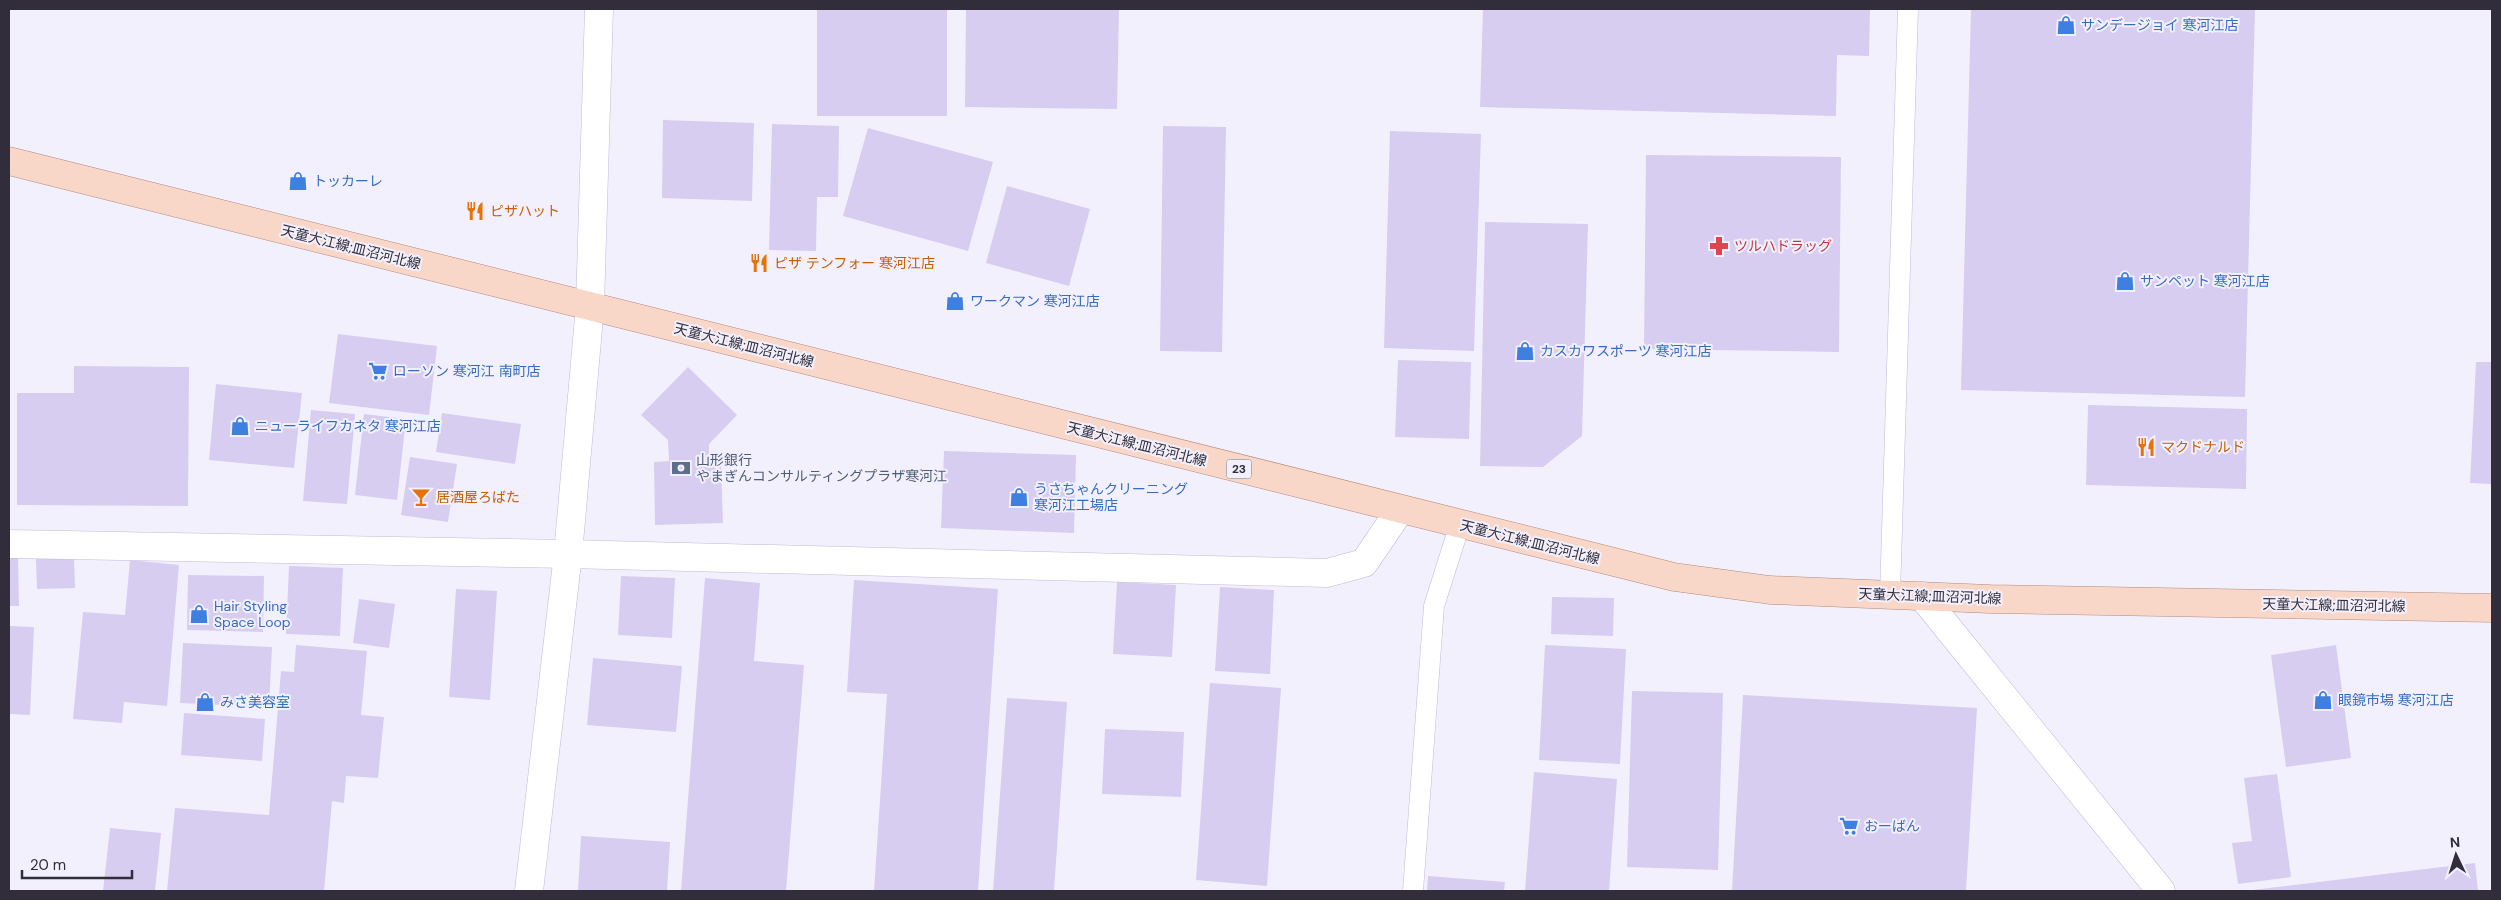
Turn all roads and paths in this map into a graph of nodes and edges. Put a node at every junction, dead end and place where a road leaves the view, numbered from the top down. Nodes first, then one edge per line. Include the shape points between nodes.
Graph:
1 (599, 9) edge
2 (1908, 9) edge
3 (9, 161) edge
4 (590, 306) junction
5 (1400, 510) junction
6 (1460, 524) junction
7 (9, 544) edge
8 (568, 554) junction
9 (1890, 595) junction
10 (1922, 596) junction
11 (2492, 608) edge
12 (529, 891) edge
13 (1413, 891) edge
14 (2161, 891) edge

1 - 4 street
2 - 9 lane
3 - 4 main road, 天童大江線;皿沼河北線 / 23
4 - 5 main road, 天童大江線;皿沼河北線 / 23
4 - 8 street
5 - 6 main road, 天童大江線;皿沼河北線 / 23
5 - 8 street via 1364,563 1327,573
6 - 9 main road, 天童大江線;皿沼河北線 / 23 via 1674,577 1770,590
6 - 13 lane via 1434,606
7 - 8 street
8 - 12 street
9 - 10 main road, 天童大江線;皿沼河北線 / 23
10 - 11 main road, 天童大江線;皿沼河北線 / 23
10 - 14 street

